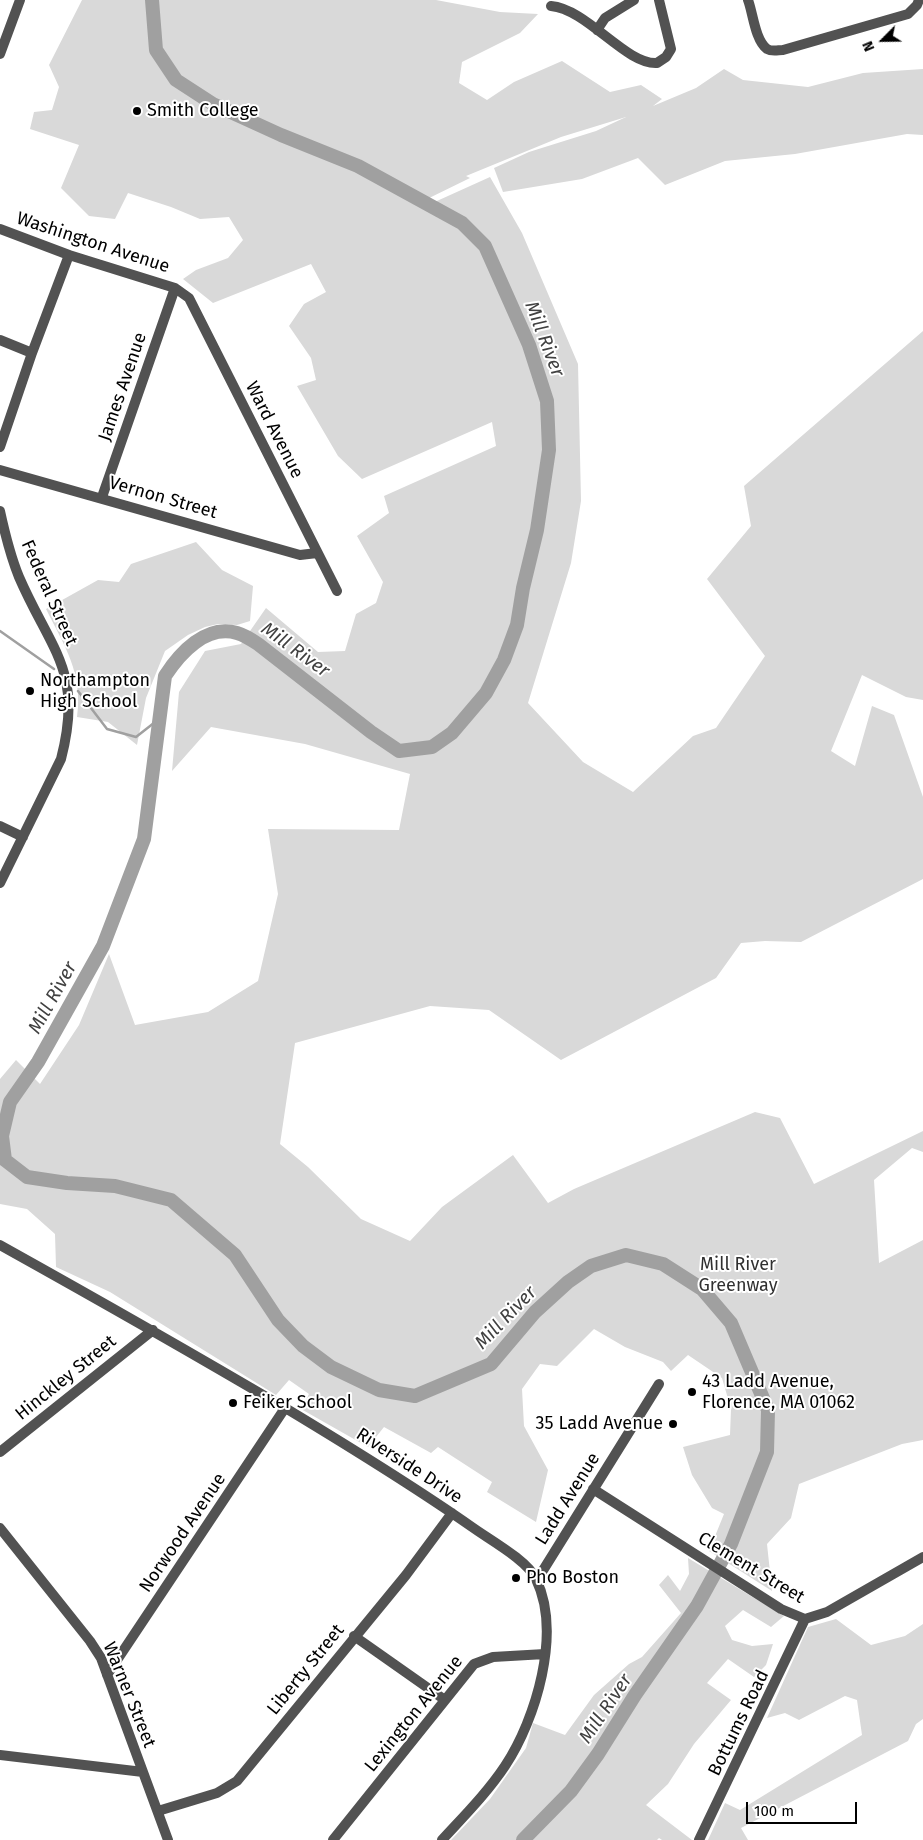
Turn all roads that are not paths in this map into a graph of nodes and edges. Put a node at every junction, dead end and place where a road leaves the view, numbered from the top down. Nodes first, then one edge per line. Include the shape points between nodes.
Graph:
1 (20, 0) edge
2 (634, 0) edge
3 (659, 0) edge
4 (748, 0) edge
5 (919, 0) edge
6 (551, 6) dead end
7 (597, 30) junction
8 (4, 31) edge
9 (0, 54) edge
10 (0, 229) edge
11 (69, 255) junction
12 (175, 288) junction
13 (0, 340) edge
14 (32, 352) junction
15 (4, 423) edge
16 (0, 447) edge
17 (0, 470) edge
18 (102, 497) junction
19 (0, 511) edge
20 (317, 553) junction
21 (337, 591) dead end
22 (0, 826) edge
23 (23, 837) junction
24 (0, 883) edge
25 (0, 1245) edge
26 (153, 1330) junction
27 (659, 1384) dead end
28 (285, 1408) junction
29 (0, 1452) edge
30 (593, 1489) junction
31 (452, 1513) junction
32 (0, 1528) edge
33 (923, 1557) edge
34 (537, 1580) junction
35 (805, 1619) junction
36 (354, 1636) junction
37 (545, 1654) junction
38 (107, 1675) junction
39 (445, 1700) junction
40 (0, 1754) edge
41 (143, 1772) junction
42 (158, 1811) junction
43 (168, 1840) edge
44 (333, 1840) edge
45 (442, 1840) edge
46 (699, 1840) edge

1 - 8 street
2 - 7 street via 605,18
3 - 7 street via 671,49 666,58 657,63 641,61
4 - 5 street via 760,39 768,49 783,50 902,16 912,12
6 - 7 street via 566,10
8 - 9 street
10 - 11 street, Washington Avenue
11 - 12 street, Washington Avenue
11 - 14 street
12 - 18 street, James Avenue
12 - 20 street, Ward Avenue via 189,298
13 - 14 street
14 - 15 street
15 - 16 street
17 - 18 street, Vernon Street
18 - 20 street, Vernon Street via 300,555
19 - 23 street, Federal Street via 10,554 60,656 70,696 61,759
20 - 21 street, Ward Avenue
22 - 23 street
23 - 24 street, Federal Street
25 - 26 street, Riverside Drive
26 - 28 street, Riverside Drive
26 - 29 street, Hinckley Street
27 - 30 street, Ladd Avenue
28 - 31 street, Riverside Drive
28 - 38 street, Norwood Avenue
30 - 34 street, Ladd Avenue
30 - 35 street, Clement Street via 781,1609
31 - 34 street, Riverside Drive via 529,1568
31 - 36 street, Liberty Street via 406,1575
32 - 38 street, Warner Street via 93,1646
33 - 35 street, Clement Street via 827,1612
34 - 37 street, Riverside Drive via 545,1613
35 - 46 street, Bottums Road
36 - 39 street
36 - 42 street, Liberty Street via 237,1781 217,1793
37 - 39 street, Lexington Avenue via 478,1661
37 - 45 street, Riverside Drive via 531,1713 515,1750 488,1788
38 - 41 street, Warner Street
39 - 44 street, Lexington Avenue
40 - 41 street
41 - 42 street, Warner Street
42 - 43 street, Warner Street

